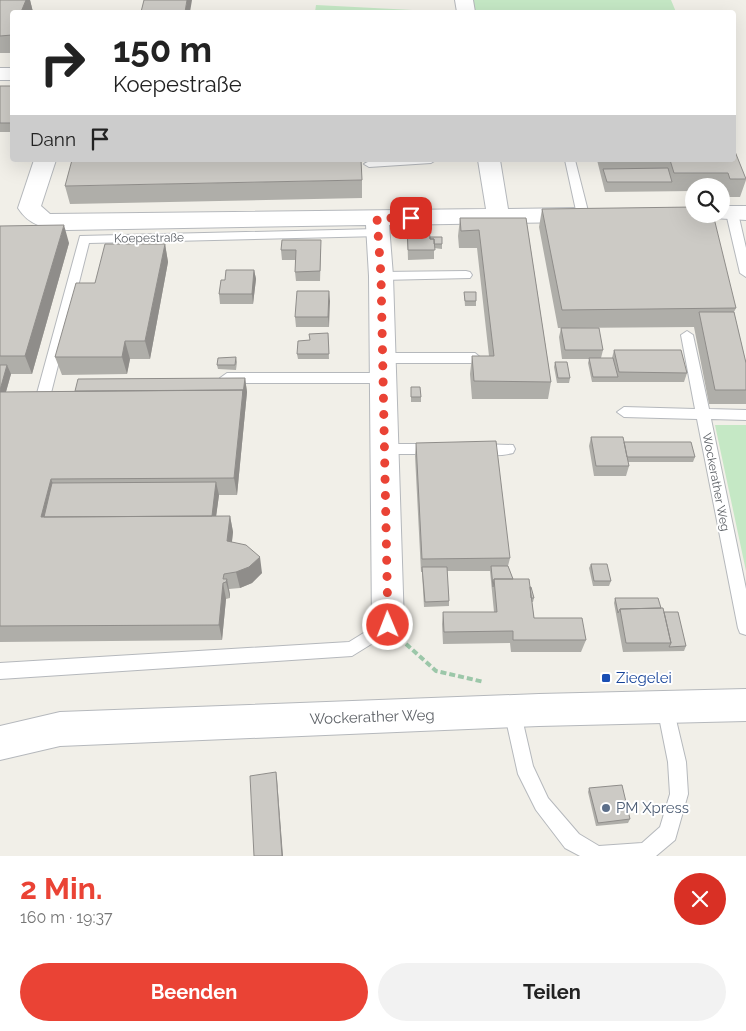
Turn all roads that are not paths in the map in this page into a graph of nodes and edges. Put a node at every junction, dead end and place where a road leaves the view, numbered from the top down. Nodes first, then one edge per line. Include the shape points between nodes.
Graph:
1 (44, 162) edge
2 (400, 162) edge
3 (489, 162) edge
4 (571, 162) edge
5 (370, 164) dead end
6 (733, 213) edge
7 (592, 215) joint
8 (498, 216) junction
9 (377, 226) junction
10 (746, 273) edge
11 (466, 275) dead end
12 (381, 276) junction
13 (687, 335) dead end
14 (475, 358) edge
15 (382, 368) junction
16 (213, 378) edge
17 (43, 397) edge
18 (624, 412) dead end
19 (703, 415) junction
20 (746, 416) edge
21 (386, 449) junction
22 (442, 449) edge
23 (461, 449) edge
24 (508, 449) dead end
25 (388, 625) joint
26 (746, 628) edge
27 (0, 671) edge
28 (746, 705) edge
29 (665, 707) junction
30 (512, 711) junction
31 (0, 743) edge
32 (622, 855) edge

1 - 9 street via 29,208 44,221
2 - 5 lane
3 - 8 street
4 - 7 lane, Koepestraße
6 - 10 lane
7 - 8 street, Koepestraße
8 - 9 street, Koepestraße
9 - 12 street
9 - 17 lane, Koepestraße via 84,239
11 - 12 lane
12 - 15 street
13 - 19 lane, Wockerather Weg
14 - 15 lane
15 - 16 lane
15 - 21 street
18 - 19 lane
19 - 20 lane
19 - 26 lane, Wockerather Weg
21 - 22 lane
21 - 25 street
23 - 24 lane
25 - 27 lane via 352,649
28 - 29 street, Wockerather Weg
29 - 30 street, Wockerather Weg
29 - 32 lane via 680,794 668,833 646,852
30 - 31 street, Wockerather Weg via 60,729
30 - 32 lane via 524,768 542,804 572,842 597,855

